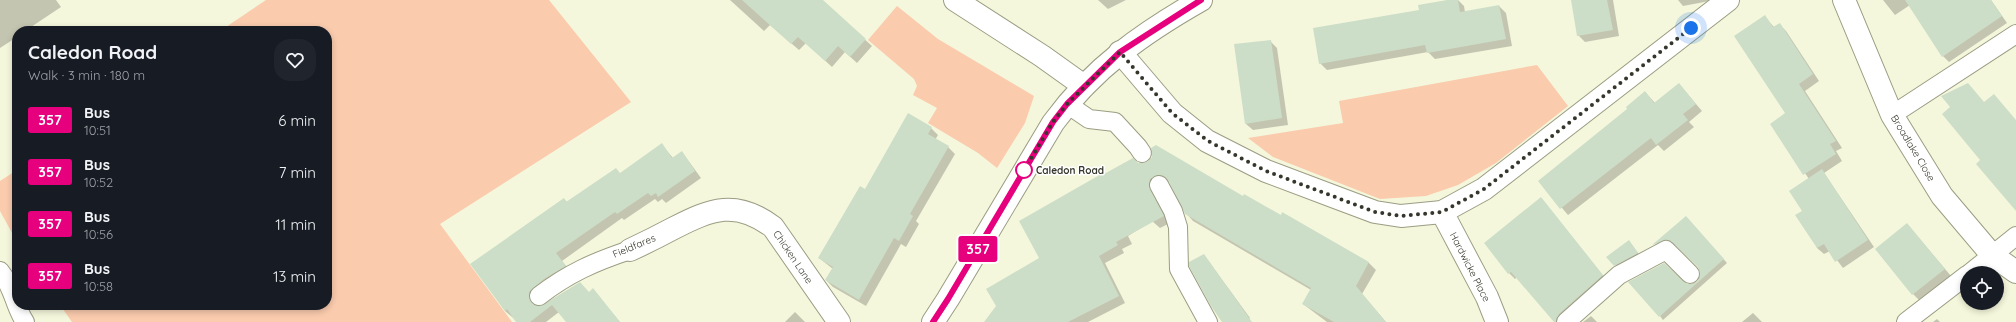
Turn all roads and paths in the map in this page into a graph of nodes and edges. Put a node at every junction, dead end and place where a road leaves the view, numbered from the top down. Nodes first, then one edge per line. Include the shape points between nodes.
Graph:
1 (955, 0) edge
2 (1201, 0) edge
3 (1728, 0) edge
4 (1844, 0) edge
5 (2016, 34) edge
6 (1120, 52) junction
7 (1084, 86) junction
8 (1067, 104) junction
9 (1892, 115) junction
10 (1142, 154) dead end
11 (1159, 185) dead end
12 (733, 209) joint
13 (1442, 212) junction
14 (2016, 236) edge
15 (630, 250) joint
16 (1992, 256) junction
17 (1979, 266) edge
18 (0, 271) edge
19 (2016, 272) edge
20 (1690, 274) dead end
21 (1960, 280) edge
22 (12, 291) edge
23 (539, 296) dead end
24 (18, 310) edge
25 (25, 322) edge
26 (839, 322) edge
27 (933, 322) edge
28 (1208, 322) edge
29 (1497, 322) edge
30 (1566, 322) edge
31 (1906, 322) edge

1 - 7 street
2 - 6 street
3 - 13 street via 1484,189
4 - 9 street, Broadlake Close
5 - 9 lane
6 - 7 street
6 - 13 street via 1186,126 1208,141 1266,171 1375,212 1401,216
7 - 8 street
8 - 10 lane via 1089,119 1115,122
8 - 27 street via 1053,122
9 - 16 street, Broadlake Close via 1942,196
11 - 28 lane via 1178,226 1179,269
12 - 15 street, Fieldfares via 717,210 698,216
12 - 26 street, Chicken Lane via 760,217 773,227
13 - 29 street, Hardwicke Place via 1487,297
14 - 16 lane
15 - 23 lane, Fieldfares via 595,262 569,275
16 - 17 lane
16 - 19 street, Broadlake Close
18 - 22 lane
20 - 30 lane via 1666,250 1619,275
21 - 31 lane
24 - 25 lane

